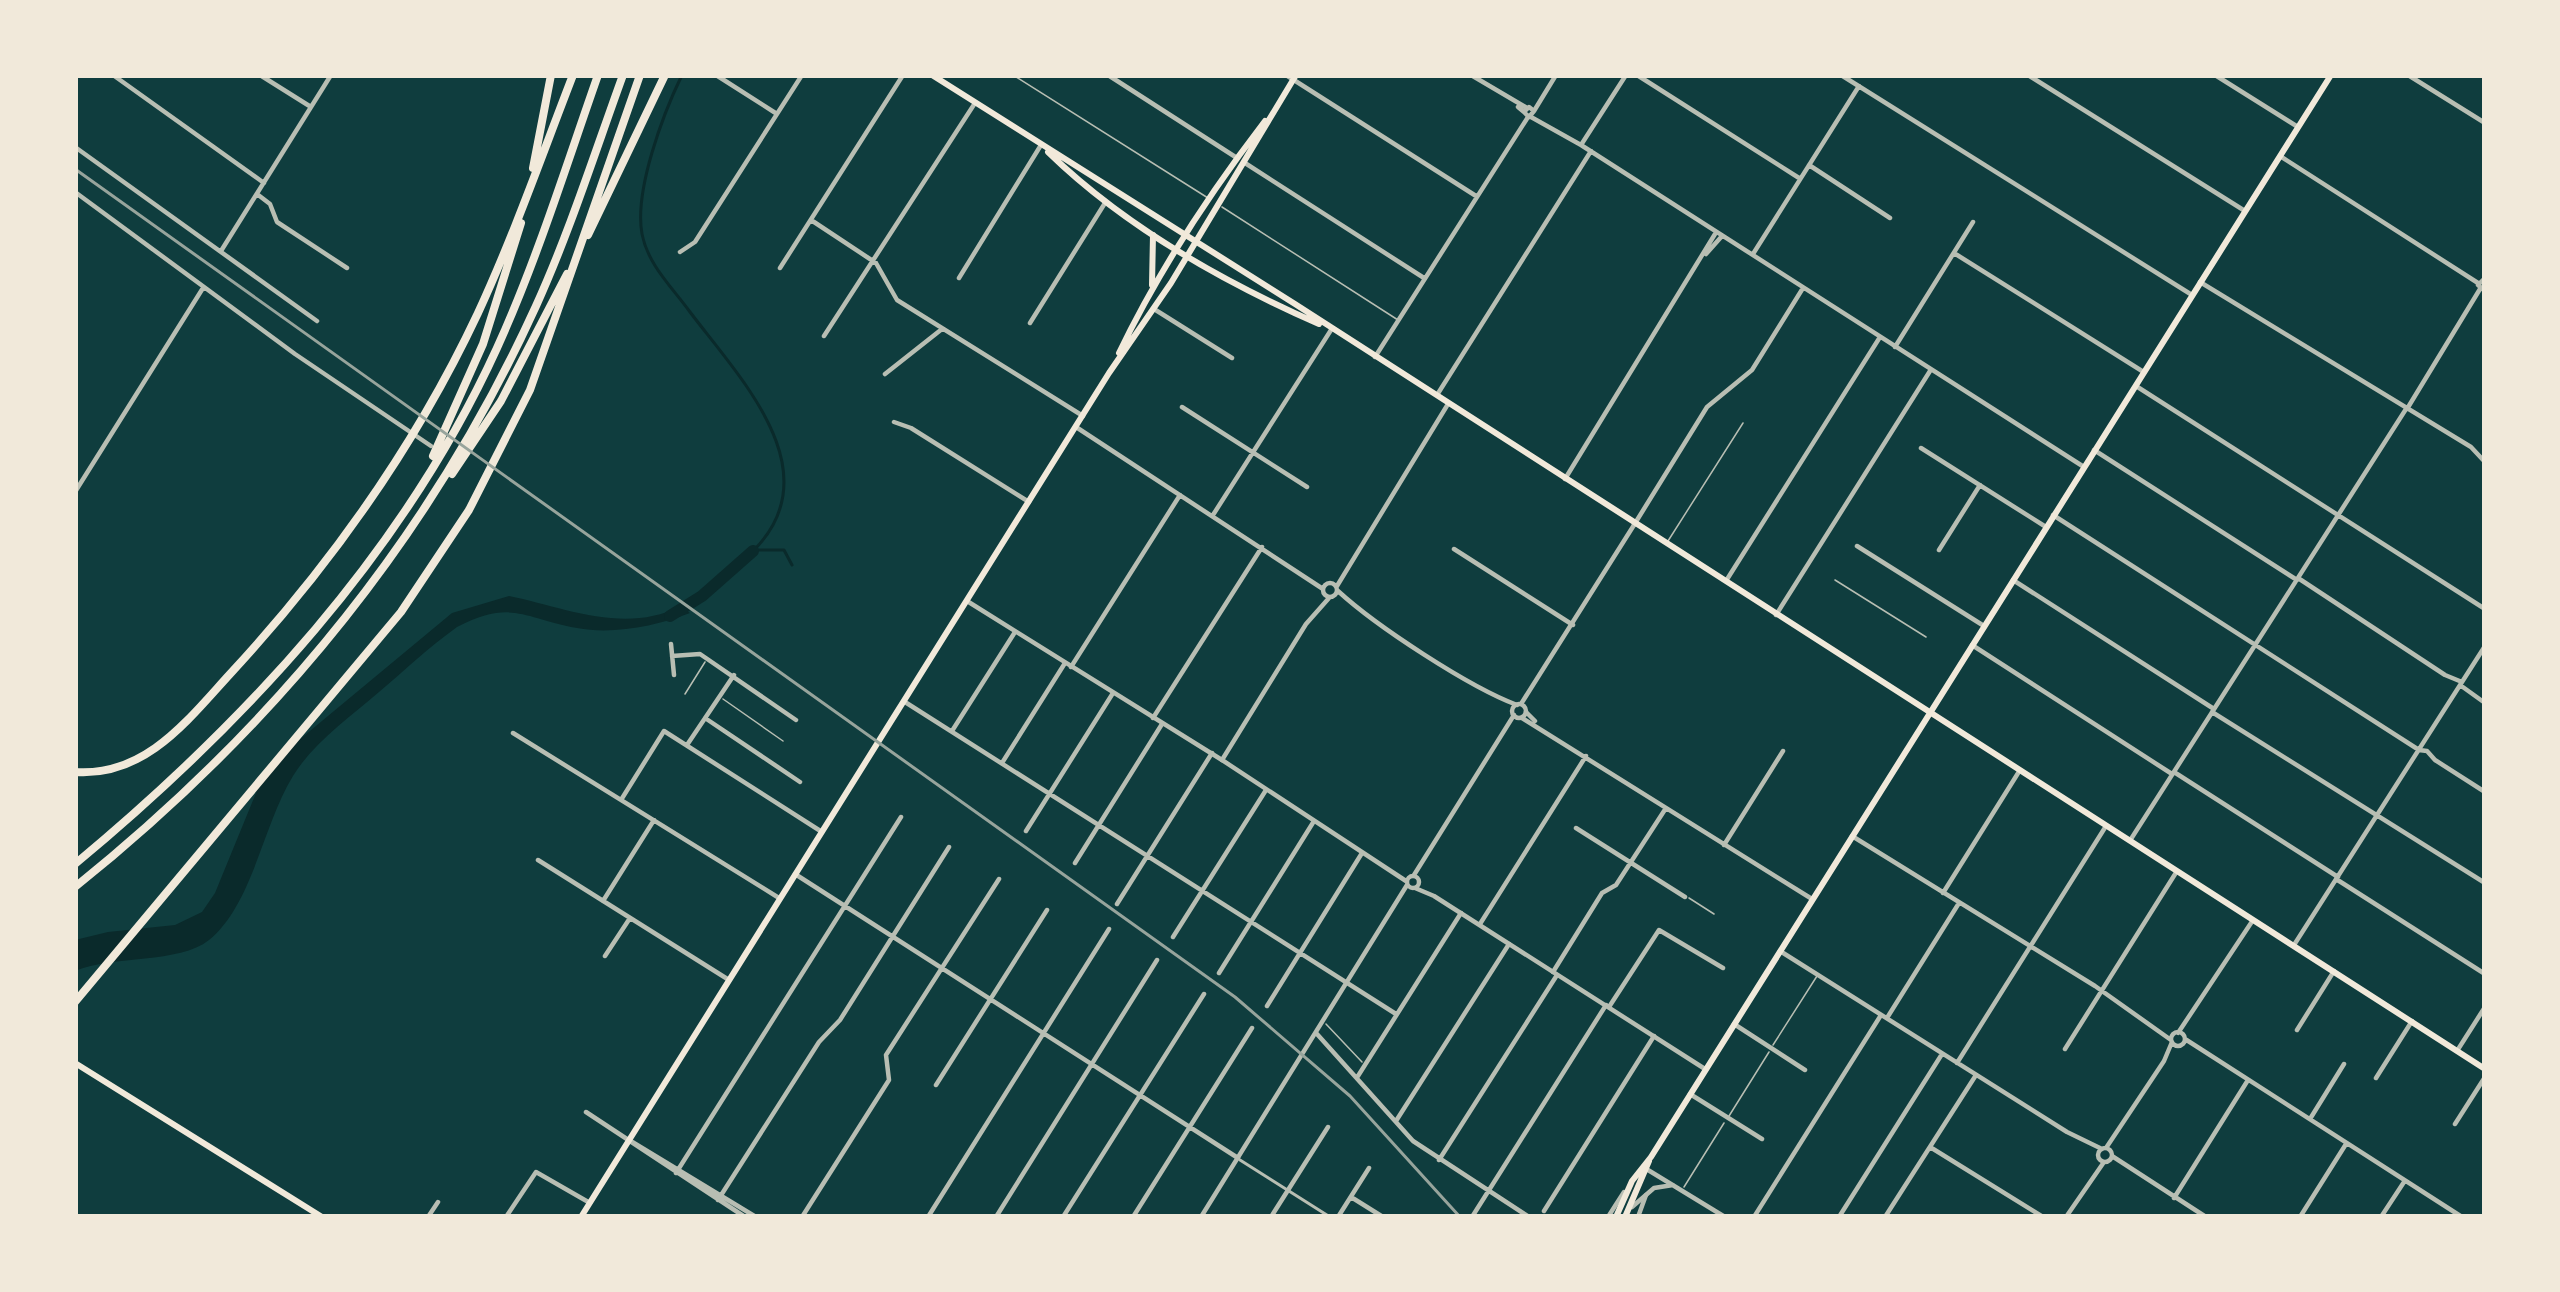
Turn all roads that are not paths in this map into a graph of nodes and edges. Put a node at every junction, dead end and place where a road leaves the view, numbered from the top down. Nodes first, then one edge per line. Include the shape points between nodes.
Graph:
1 (113, 75) edge
2 (260, 75) edge
3 (331, 75) edge
4 (551, 75) edge
5 (573, 75) edge
6 (598, 75) edge
7 (622, 75) edge
8 (640, 75) edge
9 (665, 75) edge
10 (716, 75) edge
11 (802, 75) edge
12 (903, 75) edge
13 (932, 75) edge
14 (1013, 75) edge
15 (1108, 75) edge
16 (1471, 75) edge
17 (1556, 75) edge
18 (1625, 75) edge
19 (1637, 75) edge
20 (1841, 75) edge
21 (2028, 75) edge
22 (2215, 75) edge
23 (2331, 75) edge
24 (2408, 75) edge
25 (1292, 77) edge
26 (1859, 86) junction
27 (975, 103) junction
28 (1278, 104) junction
29 (311, 107) junction
30 (1529, 113) junction
31 (777, 114) junction
32 (2485, 124) edge
33 (2298, 127) junction
34 (1041, 145) junction
35 (1582, 146) junction
36 (75, 147) edge
37 (1591, 152) junction
38 (2280, 156) junction
39 (1237, 158) junction
40 (1245, 164) junction
41 (1809, 165) junction
42 (1800, 179) junction
43 (264, 183) junction
44 (75, 192) edge
45 (257, 194) junction
46 (1476, 196) junction
47 (1208, 198) junction
48 (1105, 203) junction
49 (1219, 205) junction
50 (2245, 211) junction
51 (1890, 218) dead end
52 (811, 220) junction
53 (1973, 222) dead end
54 (1719, 234) junction
55 (1153, 235) junction
56 (1185, 235) junction
57 (1196, 242) junction
58 (1176, 249) junction
59 (221, 251) junction
60 (680, 252) dead end
61 (1954, 253) junction
62 (1187, 256) junction
63 (1752, 256) junction
64 (872, 260) junction
65 (346, 268) dead end
66 (780, 268) dead end
67 (959, 278) dead end
68 (1424, 278) junction
69 (2200, 282) junction
70 (2482, 285) edge
71 (204, 286) junction
72 (1151, 288) junction
73 (1803, 288) junction
74 (2192, 295) junction
75 (1154, 309) junction
76 (1398, 320) junction
77 (317, 321) dead end
78 (1030, 323) dead end
79 (942, 328) junction
80 (1331, 330) junction
81 (824, 336) dead end
82 (1880, 338) junction
83 (1895, 347) junction
84 (1375, 357) junction
85 (1232, 358) dead end
86 (1930, 370) junction
87 (2144, 372) junction
88 (885, 374) dead end
89 (1109, 374) junction
90 (2136, 386) junction
91 (1436, 397) junction
92 (1448, 404) junction
93 (1182, 407) dead end
94 (2406, 409) junction
95 (460, 412) junction
96 (1083, 416) junction
97 (894, 422) dead end
98 (1743, 423) dead end
99 (480, 426) junction
100 (1076, 427) junction
101 (431, 446) dead end
102 (1921, 448) dead end
103 (2095, 450) junction
104 (1253, 452) junction
105 (2485, 462) edge
106 (2084, 467) junction
107 (1564, 479) junction
108 (1980, 484) junction
109 (1306, 487) dead end
110 (75, 492) edge
111 (1180, 494) junction
112 (1029, 502) junction
113 (1213, 515) junction
114 (2054, 515) junction
115 (2338, 515) junction
116 (1634, 525) junction
117 (2046, 527) junction
118 (1666, 544) junction
119 (1858, 546) dead end
120 (1262, 547) junction
121 (1454, 549) dead end
122 (1939, 550) dead end
123 (2297, 579) junction
124 (1835, 580) dead end
125 (2012, 580) junction
126 (1725, 582) junction
127 (1330, 590) junction
128 (967, 601) junction
129 (2485, 609) edge
130 (1776, 615) junction
131 (1573, 625) junction
132 (1984, 626) junction
133 (1016, 632) junction
134 (1926, 637) dead end
135 (670, 644) dead end
136 (2255, 644) junction
137 (1972, 645) junction
138 (2485, 646) edge
139 (672, 656) junction
140 (707, 658) junction
141 (1068, 665) junction
142 (674, 675) dead end
143 (734, 675) junction
144 (2461, 684) junction
145 (1113, 693) junction
146 (686, 694) dead end
147 (719, 697) junction
148 (904, 701) junction
149 (2485, 703) edge
150 (1520, 711) junction
151 (2213, 711) junction
152 (1929, 713) junction
153 (705, 718) junction
154 (1153, 718) junction
155 (796, 720) dead end
156 (1162, 724) junction
157 (952, 731) junction
158 (513, 733) dead end
159 (782, 741) dead end
160 (686, 746) junction
161 (2420, 750) junction
162 (1783, 751) dead end
163 (1211, 753) junction
164 (1586, 757) junction
165 (1222, 760) junction
166 (1002, 764) junction
167 (2020, 770) junction
168 (75, 772) edge
169 (2173, 773) junction
170 (800, 782) dead end
171 (1266, 790) junction
172 (2485, 792) edge
173 (1050, 794) junction
174 (621, 800) junction
175 (1666, 808) junction
176 (2378, 814) junction
177 (901, 817) dead end
178 (654, 820) junction
179 (1314, 821) junction
180 (1099, 825) junction
181 (2106, 826) junction
182 (1576, 828) dead end
183 (1026, 831) dead end
184 (822, 832) junction
185 (1852, 836) junction
186 (2129, 841) junction
187 (1724, 844) junction
188 (949, 847) dead end
189 (1363, 852) junction
190 (1147, 856) junction
191 (538, 860) dead end
192 (1630, 862) junction
193 (1075, 863) dead end
194 (75, 864) edge
195 (2177, 871) junction
196 (796, 874) junction
197 (2337, 878) junction
198 (999, 879) dead end
199 (1413, 882) junction
200 (2485, 883) edge
201 (75, 887) edge
202 (1202, 891) junction
203 (1943, 893) junction
204 (1685, 897) joint
205 (780, 899) junction
206 (1812, 899) junction
207 (604, 902) junction
208 (1959, 903) junction
209 (1117, 904) dead end
210 (844, 906) junction
211 (1047, 910) dead end
212 (1461, 913) junction
213 (1714, 914) dead end
214 (630, 918) junction
215 (2253, 920) junction
216 (1251, 922) junction
217 (1479, 925) junction
218 (1109, 928) dead end
219 (892, 937) junction
220 (1173, 937) dead end
221 (1509, 944) junction
222 (2031, 946) junction
223 (2294, 946) junction
224 (1780, 951) junction
225 (1300, 953) junction
226 (605, 956) dead end
227 (1157, 960) dead end
228 (941, 968) junction
229 (1723, 968) dead end
230 (2334, 971) junction
231 (1219, 973) dead end
232 (1555, 973) junction
233 (2485, 974) edge
234 (1818, 975) junction
235 (729, 980) junction
236 (1348, 983) junction
237 (2102, 991) junction
238 (1204, 994) dead end
239 (990, 999) junction
240 (75, 1001) edge
241 (1267, 1006) dead end
242 (1608, 1006) junction
243 (2485, 1007) edge
244 (1396, 1014) junction
245 (1884, 1017) junction
246 (1324, 1022) junction
247 (2412, 1022) junction
248 (1734, 1024) junction
249 (1252, 1028) dead end
250 (2297, 1030) dead end
251 (1042, 1033) junction
252 (1317, 1034) junction
253 (1654, 1036) junction
254 (2178, 1039) junction
255 (1771, 1048) junction
256 (2065, 1049) dead end
257 (2457, 1051) junction
258 (1942, 1054) junction
259 (75, 1063) edge
260 (1957, 1063) junction
261 (1091, 1064) junction
262 (1365, 1064) junction
263 (2344, 1064) dead end
264 (1706, 1069) junction
265 (1805, 1070) dead end
266 (2485, 1073) edge
267 (1976, 1075) junction
268 (1357, 1077) junction
269 (2376, 1078) dead end
270 (2248, 1080) junction
271 (936, 1085) dead end
272 (1690, 1094) junction
273 (1140, 1095) junction
274 (586, 1112) dead end
275 (1727, 1118) junction
276 (2309, 1119) junction
277 (1396, 1121) junction
278 (2456, 1124) dead end
279 (1190, 1127) junction
280 (1328, 1127) dead end
281 (1762, 1139) dead end
282 (629, 1140) junction
283 (2346, 1144) junction
284 (1930, 1147) junction
285 (2105, 1155) junction
286 (1238, 1158) junction
287 (1439, 1160) junction
288 (1369, 1168) dead end
289 (1644, 1168) junction
290 (678, 1171) junction
291 (2404, 1182) junction
292 (1672, 1185) junction
293 (1288, 1190) junction
294 (1682, 1190) junction
295 (1489, 1191) junction
296 (1646, 1195) junction
297 (1351, 1197) junction
298 (720, 1198) junction
299 (2174, 1198) junction
300 (438, 1202) dead end
301 (590, 1203) junction
302 (1542, 1214) edge
303 (583, 1216) edge
304 (1619, 1216) edge
305 (322, 1217) edge
306 (428, 1217) edge
307 (506, 1217) edge
308 (745, 1217) edge
309 (756, 1217) edge
310 (802, 1217) edge
311 (928, 1217) edge
312 (996, 1217) edge
313 (1063, 1217) edge
314 (1132, 1217) edge
315 (1201, 1217) edge
316 (1270, 1217) edge
317 (1334, 1217) edge
318 (1383, 1217) edge
319 (1472, 1217) edge
320 (1529, 1217) edge
321 (1638, 1217) edge
322 (1725, 1217) edge
323 (1754, 1217) edge
324 (1839, 1217) edge
325 (1885, 1217) edge
326 (2043, 1217) edge
327 (2066, 1217) edge
328 (2206, 1217) edge
329 (2300, 1217) edge
330 (2381, 1217) edge
331 (2462, 1217) edge

1 - 43 street
2 - 29 street
3 - 29 street
4 - 95 highway via 511,260
5 - 168 highway via 478,313 391,469 296,599 170,737 126,766
6 - 95 highway via 524,284
7 - 99 highway via 550,273
8 - 240 highway via 530,390 475,501 401,612
9 - 99 highway via 522,364
10 - 31 street
11 - 31 street
12 - 52 street
13 - 27 main road
14 - 47 lane
15 - 39 street
16 - 30 street
17 - 30 street
18 - 35 street
19 - 42 street
20 - 26 street
21 - 50 street
22 - 33 street
23 - 33 main road
24 - 32 street
25 - 28 main road
25 - 46 street
26 - 41 street
26 - 74 street
27 - 34 main road
27 - 64 street
28 - 39 main road
28 - 40 main road
29 - 43 street
30 - 35 street
30 - 46 street
31 - 60 street via 695,242
33 - 38 main road
34 - 48 main road
34 - 56 main road
34 - 67 street
35 - 37 street
36 - 59 street
37 - 54 street
37 - 91 street
38 - 50 main road
38 - 70 street
39 - 47 main road
40 - 49 main road
40 - 68 street
41 - 42 street
41 - 51 street
42 - 63 street
43 - 45 street
44 - 71 street
45 - 59 street
45 - 65 street via 277,222
46 - 68 street
47 - 56 main road
48 - 55 main road
48 - 78 street
49 - 57 main road
49 - 76 lane
50 - 69 main road
52 - 64 street
52 - 66 street
53 - 61 street
54 - 63 street
54 - 107 street
55 - 58 main road
55 - 72 main road
56 - 57 main road
56 - 58 main road
57 - 62 main road
57 - 80 main road
58 - 62 main road
58 - 72 main road
59 - 77 street
61 - 83 street
61 - 87 street
62 - 75 main road
62 - 80 main road
63 - 73 street
64 - 79 street via 897,300
64 - 81 street
68 - 76 street
69 - 74 main road
69 - 94 street
70 - 94 street
71 - 101 street
71 - 110 street
72 - 89 main road
73 - 82 street
73 - 116 street via 1752,370 1707,407
74 - 87 main road
75 - 85 street
75 - 89 main road
76 - 84 street
79 - 88 street
79 - 96 street
80 - 84 main road
80 - 104 street
82 - 83 street
82 - 126 street
83 - 86 street
84 - 91 main road
86 - 106 street
86 - 130 street
87 - 90 main road
89 - 96 main road
90 - 103 main road
90 - 115 street
91 - 92 main road
92 - 107 main road
92 - 127 street
93 - 104 street
94 - 105 street
94 - 115 street
95 - 194 highway via 408,503 281,670 188,766
96 - 100 main road
97 - 112 street
98 - 118 lane
99 - 201 highway via 295,682 200,780
100 - 111 street
100 - 112 main road
102 - 108 street
103 - 106 main road
103 - 123 street
104 - 109 street
104 - 113 street
106 - 114 main road
107 - 116 main road
108 - 117 street
108 - 122 street
111 - 113 street
111 - 141 street
112 - 128 main road
113 - 120 street
114 - 117 main road
114 - 136 street
115 - 123 street
115 - 129 street
116 - 118 main road
116 - 131 street
117 - 125 main road
118 - 126 main road
119 - 132 street
120 - 127 street
120 - 154 street
121 - 131 street
123 - 136 street
123 - 144 street
124 - 134 lane
125 - 132 main road
125 - 151 street
126 - 130 main road
127 - 150 street
127 - 165 street
128 - 133 street
128 - 148 main road
130 - 152 main road
131 - 150 street
132 - 137 main road
133 - 141 street
133 - 157 street
135 - 139 street
136 - 151 street
136 - 161 street
137 - 152 main road
137 - 169 street
138 - 144 street
139 - 140 street
139 - 142 street
140 - 143 street
140 - 146 lane
141 - 145 street
141 - 166 street
143 - 147 street
143 - 155 street
144 - 149 street
144 - 161 street
145 - 154 street
145 - 173 street
147 - 153 street
147 - 159 lane
148 - 157 street
148 - 184 main road
150 - 164 street
150 - 199 street
151 - 169 street
151 - 176 street
152 - 167 main road
152 - 185 main road
153 - 160 street
153 - 170 street
154 - 156 street
156 - 163 street
156 - 180 street
157 - 166 street
158 - 174 street
160 - 174 street via 664,731
160 - 184 street
161 - 172 street
161 - 176 street
162 - 187 street
163 - 165 street
163 - 190 street
164 - 175 street
164 - 217 street
165 - 171 street
166 - 173 street
167 - 181 main road
167 - 203 street
169 - 186 street
169 - 197 street
171 - 179 street
171 - 202 street
173 - 180 street
173 - 183 street
174 - 178 street
175 - 187 street
175 - 192 street
176 - 197 street
176 - 200 street
177 - 210 street
178 - 205 street
178 - 207 street
179 - 189 street
179 - 216 street
180 - 190 street
180 - 193 street
181 - 186 main road
181 - 222 street
182 - 192 street
184 - 196 main road
185 - 203 street
185 - 206 main road
186 - 195 main road
187 - 206 street
188 - 219 street
189 - 199 street
189 - 225 street
190 - 202 street
190 - 209 street
191 - 207 street
192 - 204 street
192 - 232 street
195 - 215 main road
195 - 237 street
196 - 205 main road
196 - 210 street
197 - 223 street
197 - 233 street
198 - 228 street
199 - 212 street
199 - 236 street
202 - 216 street
202 - 220 street
203 - 208 street
204 - 213 lane
205 - 235 main road
206 - 224 main road
207 - 214 street
208 - 222 street
208 - 245 street
210 - 219 street
210 - 290 street
211 - 239 street
212 - 217 street
212 - 244 street
214 - 226 street
214 - 235 street
215 - 223 main road
215 - 254 street
216 - 225 street
216 - 231 street
217 - 221 street
218 - 251 street
219 - 228 street
219 - 298 street
221 - 232 street
221 - 277 street
222 - 237 street
222 - 260 street
223 - 230 main road
224 - 234 street
224 - 248 main road
225 - 236 street
225 - 241 street
227 - 261 street
228 - 239 street
228 - 310 street via 885,1057 889,1080
229 - 242 street via 1659,930
230 - 247 main road
230 - 250 street
232 - 242 street
232 - 287 street
234 - 245 street
234 - 255 lane
235 - 282 main road
236 - 244 street
236 - 246 street
237 - 254 street
237 - 256 street
238 - 273 street
239 - 251 street
239 - 271 street
242 - 253 street
242 - 295 street
243 - 257 street
244 - 262 street
245 - 258 street
245 - 323 street
246 - 252 street
246 - 262 lane
247 - 257 main road
247 - 269 street
248 - 255 street
248 - 264 main road
249 - 279 street
251 - 261 street
251 - 311 street
252 - 268 street
252 - 286 street
253 - 264 street
253 - 302 street
254 - 270 street
254 - 285 street
255 - 265 street
255 - 275 lane
257 - 266 main road
258 - 260 street
258 - 324 street
259 - 305 main road
260 - 267 street
261 - 273 street
261 - 312 street
262 - 268 street
263 - 276 street
264 - 272 main road
266 - 278 street
267 - 284 street
267 - 285 street
268 - 277 street
270 - 276 street
270 - 299 street
272 - 275 street
272 - 289 main road
273 - 279 street
273 - 313 street
274 - 282 street
275 - 281 street
275 - 294 lane
276 - 283 street
277 - 287 street
279 - 286 street
279 - 314 street
280 - 293 street
282 - 290 street
282 - 301 main road
283 - 291 street
283 - 329 street
284 - 325 street
284 - 326 street
285 - 299 street
285 - 327 street
286 - 293 street
286 - 315 street
287 - 295 street
288 - 297 street
289 - 292 street
289 - 304 main road
289 - 304 main road
290 - 298 street
291 - 330 street
291 - 331 street
292 - 294 street
292 - 296 street
293 - 316 street
293 - 317 street
294 - 322 street
295 - 319 street
295 - 320 street
296 - 304 street
296 - 321 street
297 - 317 street
297 - 318 street
298 - 308 street
298 - 309 street
299 - 328 street
300 - 306 street
301 - 303 main road
301 - 307 street via 536,1172

